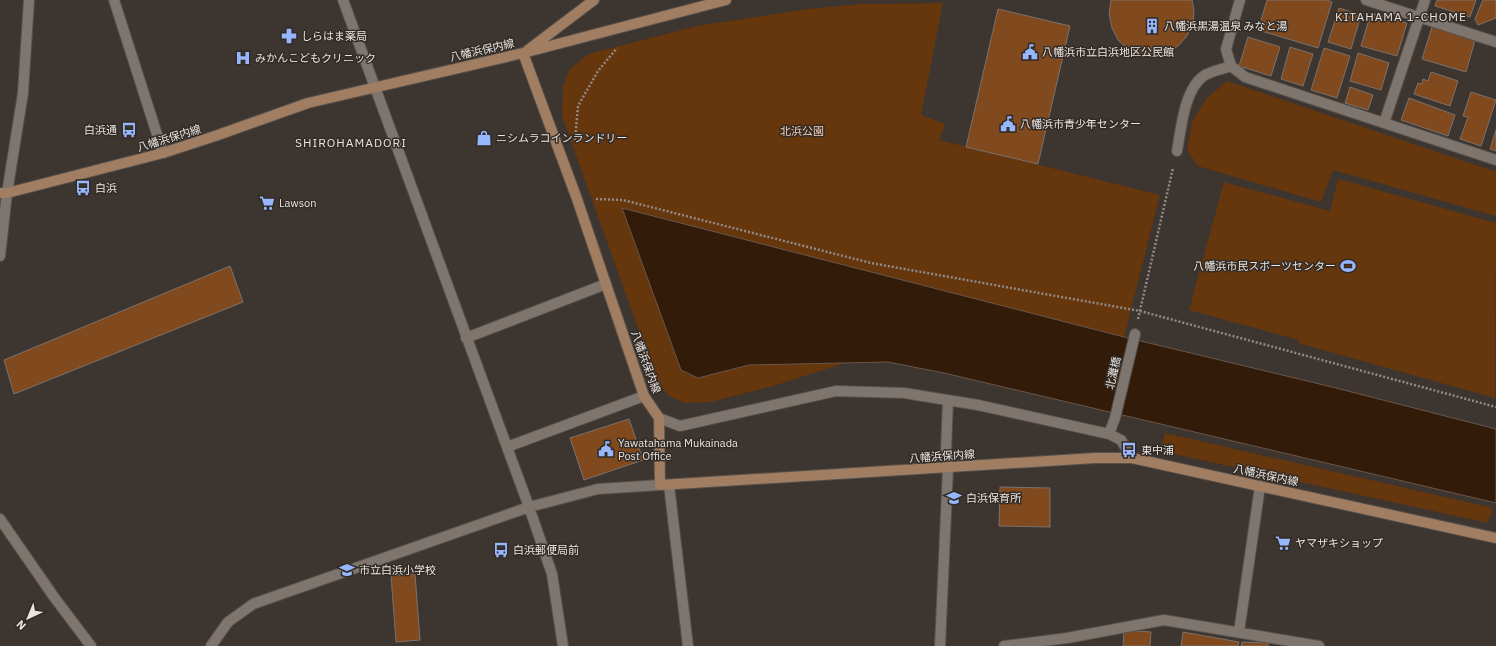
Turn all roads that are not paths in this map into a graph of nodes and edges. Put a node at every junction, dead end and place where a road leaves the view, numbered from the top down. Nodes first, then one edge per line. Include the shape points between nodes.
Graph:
1 (29, 0) edge
2 (114, 0) edge
3 (343, 0) edge
4 (594, 0) edge
5 (726, 0) edge
6 (1240, 0) edge
7 (1366, 0) edge
8 (1425, 0) edge
9 (1420, 16) junction
10 (1496, 42) edge
11 (523, 53) junction
12 (1231, 66) junction
13 (374, 87) junction
14 (1384, 123) junction
15 (1177, 152) road end
16 (163, 153) junction
17 (1496, 160) edge
18 (3, 193) edge
19 (0, 256) edge
20 (606, 284) junction
21 (1135, 334) road end
22 (466, 338) junction
23 (644, 396) junction
24 (948, 400) junction
25 (659, 418) junction
26 (1109, 434) junction
27 (507, 447) junction
28 (1132, 458) junction
29 (948, 468) junction
30 (665, 485) junction
31 (1260, 486) junction
32 (529, 507) junction
33 (0, 519) edge
34 (1496, 538) edge
35 (1239, 632) junction
36 (91, 646) edge
37 (210, 646) edge
38 (563, 646) edge
39 (688, 646) edge
40 (940, 646) edge
41 (1004, 646) edge
42 (1319, 646) edge

1 - 18 street via 23,93
2 - 16 street
3 - 13 street
4 - 11 main road
5 - 11 main road
6 - 12 street via 1226,49
7 - 9 street
8 - 9 street
9 - 10 street
9 - 14 street
11 - 13 main road, 八幡浜保内線
11 - 20 main road, 八幡浜保内線
12 - 14 street via 1245,77
12 - 15 street via 1205,75 1192,88 1184,113
13 - 16 main road, 八幡浜保内線 via 308,103
13 - 22 street
14 - 17 street
16 - 18 main road, 八幡浜保内線
18 - 19 street
20 - 22 street
20 - 23 main road, 八幡浜保内線
21 - 26 street, 北灘橋
22 - 27 street
23 - 25 main road, 八幡浜保内線
23 - 27 street
24 - 25 street via 904,393 836,391 680,426
24 - 26 street
24 - 29 street
25 - 30 main road
26 - 28 street via 1121,440
27 - 32 street
28 - 29 main road, 八幡浜保内線 via 1095,458
28 - 31 main road, 八幡浜保内線
29 - 30 main road, 八幡浜保内線
29 - 40 street
30 - 32 street via 598,489
30 - 39 street
31 - 34 main road, 八幡浜保内線
31 - 35 street
32 - 37 street via 253,604 228,622
32 - 38 street via 552,574
33 - 36 street
35 - 41 street via 1164,620 1067,638
35 - 42 street

